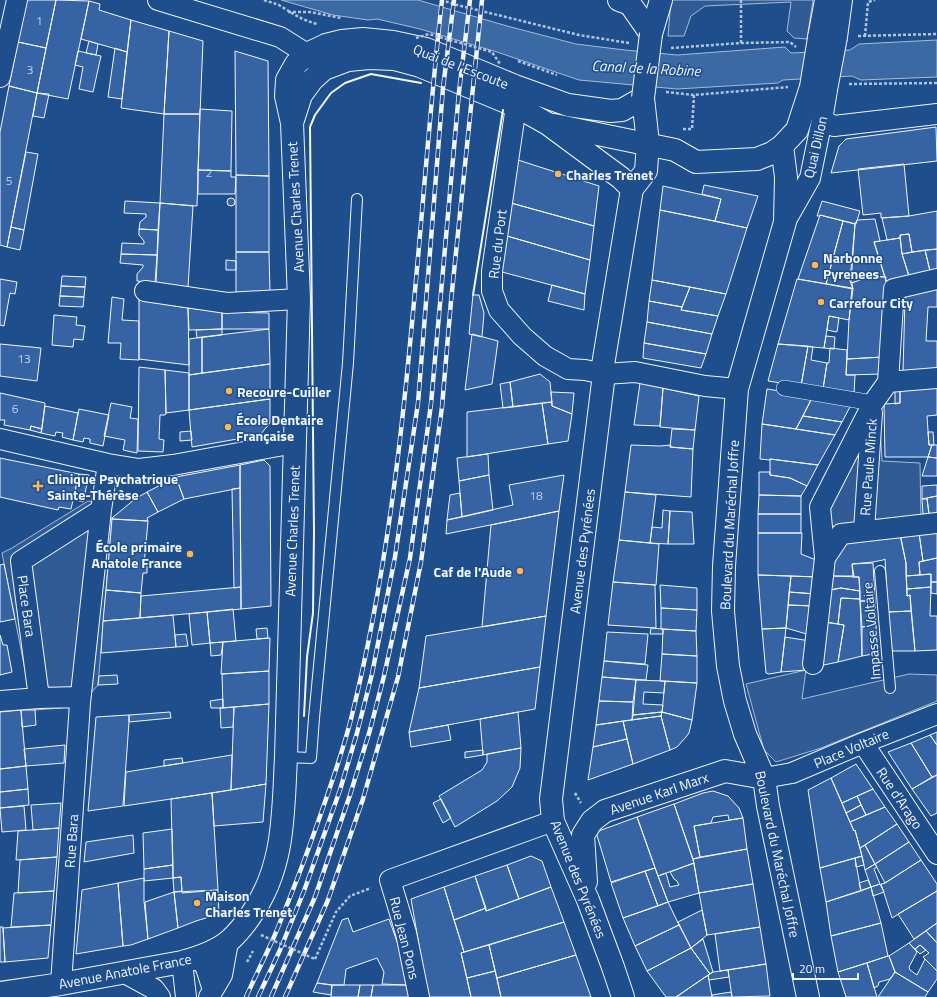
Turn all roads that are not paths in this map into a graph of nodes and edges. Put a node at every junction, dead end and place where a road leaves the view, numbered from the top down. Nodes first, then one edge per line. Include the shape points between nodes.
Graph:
1 (17, 0) edge
2 (158, 0) edge
3 (618, 0) edge
4 (661, 0) edge
5 (826, 0) edge
6 (842, 0) edge
7 (828, 38) junction
8 (642, 39) junction
9 (307, 54) junction
10 (324, 69) junction
11 (0, 77) edge
12 (819, 87) junction
13 (643, 98) junction
14 (516, 106) junction
15 (937, 114) edge
16 (822, 120) junction
17 (292, 123) junction
18 (548, 124) junction
19 (648, 143) junction
20 (782, 146) junction
21 (675, 150) junction
22 (632, 189) junction
23 (357, 199) dead end
24 (785, 222) junction
25 (937, 279) edge
26 (145, 291) dead end
27 (299, 299) junction
28 (604, 374) junction
29 (937, 378) edge
30 (888, 382) junction
31 (784, 388) dead end
32 (737, 389) junction
33 (872, 403) junction
34 (0, 439) edge
35 (295, 442) junction
36 (108, 464) junction
37 (101, 510) junction
38 (937, 523) edge
39 (864, 530) junction
40 (825, 558) junction
41 (880, 571) dead end
42 (813, 664) dead end
43 (890, 688) dead end
44 (80, 697) junction
45 (39, 698) junction
46 (0, 701) edge
47 (937, 714) edge
48 (863, 742) junction
49 (286, 757) junction
50 (764, 778) junction
51 (553, 821) junction
52 (937, 854) edge
53 (588, 900) junction
54 (243, 935) junction
55 (191, 959) junction
56 (123, 972) junction
57 (61, 984) junction
58 (211, 993) edge
59 (2, 994) edge
60 (160, 997) edge
61 (186, 997) edge
62 (419, 997) edge
63 (623, 997) edge
64 (808, 997) edge

1 - 11 street
2 - 9 street via 280,38
3 - 8 main road via 630,4
4 - 8 main road
5 - 7 main road
6 - 7 street
7 - 12 main road, bridge
8 - 13 main road, bridge
9 - 10 street
9 - 13 main road, Quai de l'Escoute via 342,41 363,39 393,42 426,49 514,86 568,105 622,110
9 - 17 main road, Quai de l'Escoute via 296,64 287,80 286,96
10 - 14 main road, Quai de l'Escoute via 348,60 394,59 420,66
10 - 17 main road, Quai de l'Escoute via 312,80 301,96
12 - 16 street, Quai Dillon
12 - 20 main road via 797,130
13 - 19 main road
13 - 21 main road, Quai de l'Escoute via 656,123
14 - 18 main road, Quai de l'Escoute
14 - 28 street, Rue du Port via 492,271 492,291 499,310 522,336 545,356 568,370
15 - 16 street via 834,126
16 - 20 street, Quai de l'Escoute
16 - 24 street, Quai Dillon via 810,178
17 - 27 main road, Avenue Charles Trenet
18 - 19 main road, Quai de l'Escoute
18 - 22 main road, Quai de l'Escoute via 616,174
19 - 21 main road, Quai de l'Escoute
19 - 22 main road via 646,172
20 - 21 main road, Quai de l'Escoute via 757,159 727,162 696,162
20 - 24 main road, Boulevard du Maréchal Joffre via 786,177
22 - 28 main road, Avenue des Pyrénées via 603,365
23 - 49 lane via 348,363 311,758
24 - 32 main road, Boulevard du Maréchal Joffre
25 - 30 street via 894,289
26 - 27 street via 227,303
27 - 35 main road, Avenue Charles Trenet
28 - 32 street, Rue du Port via 635,372 705,386
28 - 51 main road, Avenue des Pyrénées via 551,799
29 - 30 street
30 - 33 street
31 - 33 street
32 - 50 main road, Boulevard du Maréchal Joffre via 723,612 728,666 735,701 745,734
33 - 39 street, Rue Paule Minck
33 - 40 street via 820,507
34 - 36 street
35 - 36 street via 173,465 139,469
35 - 49 main road, Avenue Charles Trenet
36 - 37 street
37 - 44 street
37 - 45 street, Place Bara via 21,561
38 - 39 street
39 - 40 street via 841,534
40 - 42 street
41 - 43 lane, Impasse Voltaire
44 - 45 street
44 - 57 street, Rue Bara
45 - 46 street
47 - 48 street, Place Voltaire
48 - 50 street, Place Voltaire via 792,773
48 - 52 street, Rue d'Arago
49 - 54 main road, Avenue Charles Trenet via 279,853 266,890
50 - 53 main road, Avenue Karl Marx via 725,771 605,811 592,821 583,835
50 - 64 main road, Boulevard du Maréchal Joffre
51 - 53 main road, Avenue des Pyrénées
51 - 62 street, Rue Jean Pons via 390,880 406,933
53 - 63 main road, Avenue des Pyrénées
54 - 55 main road, Avenue Anatole France
54 - 58 street
55 - 56 main road, Avenue Anatole France
55 - 58 street via 206,968
55 - 61 street
56 - 57 main road, Avenue Anatole France
56 - 60 street via 154,989
57 - 59 main road, Avenue Anatole France

